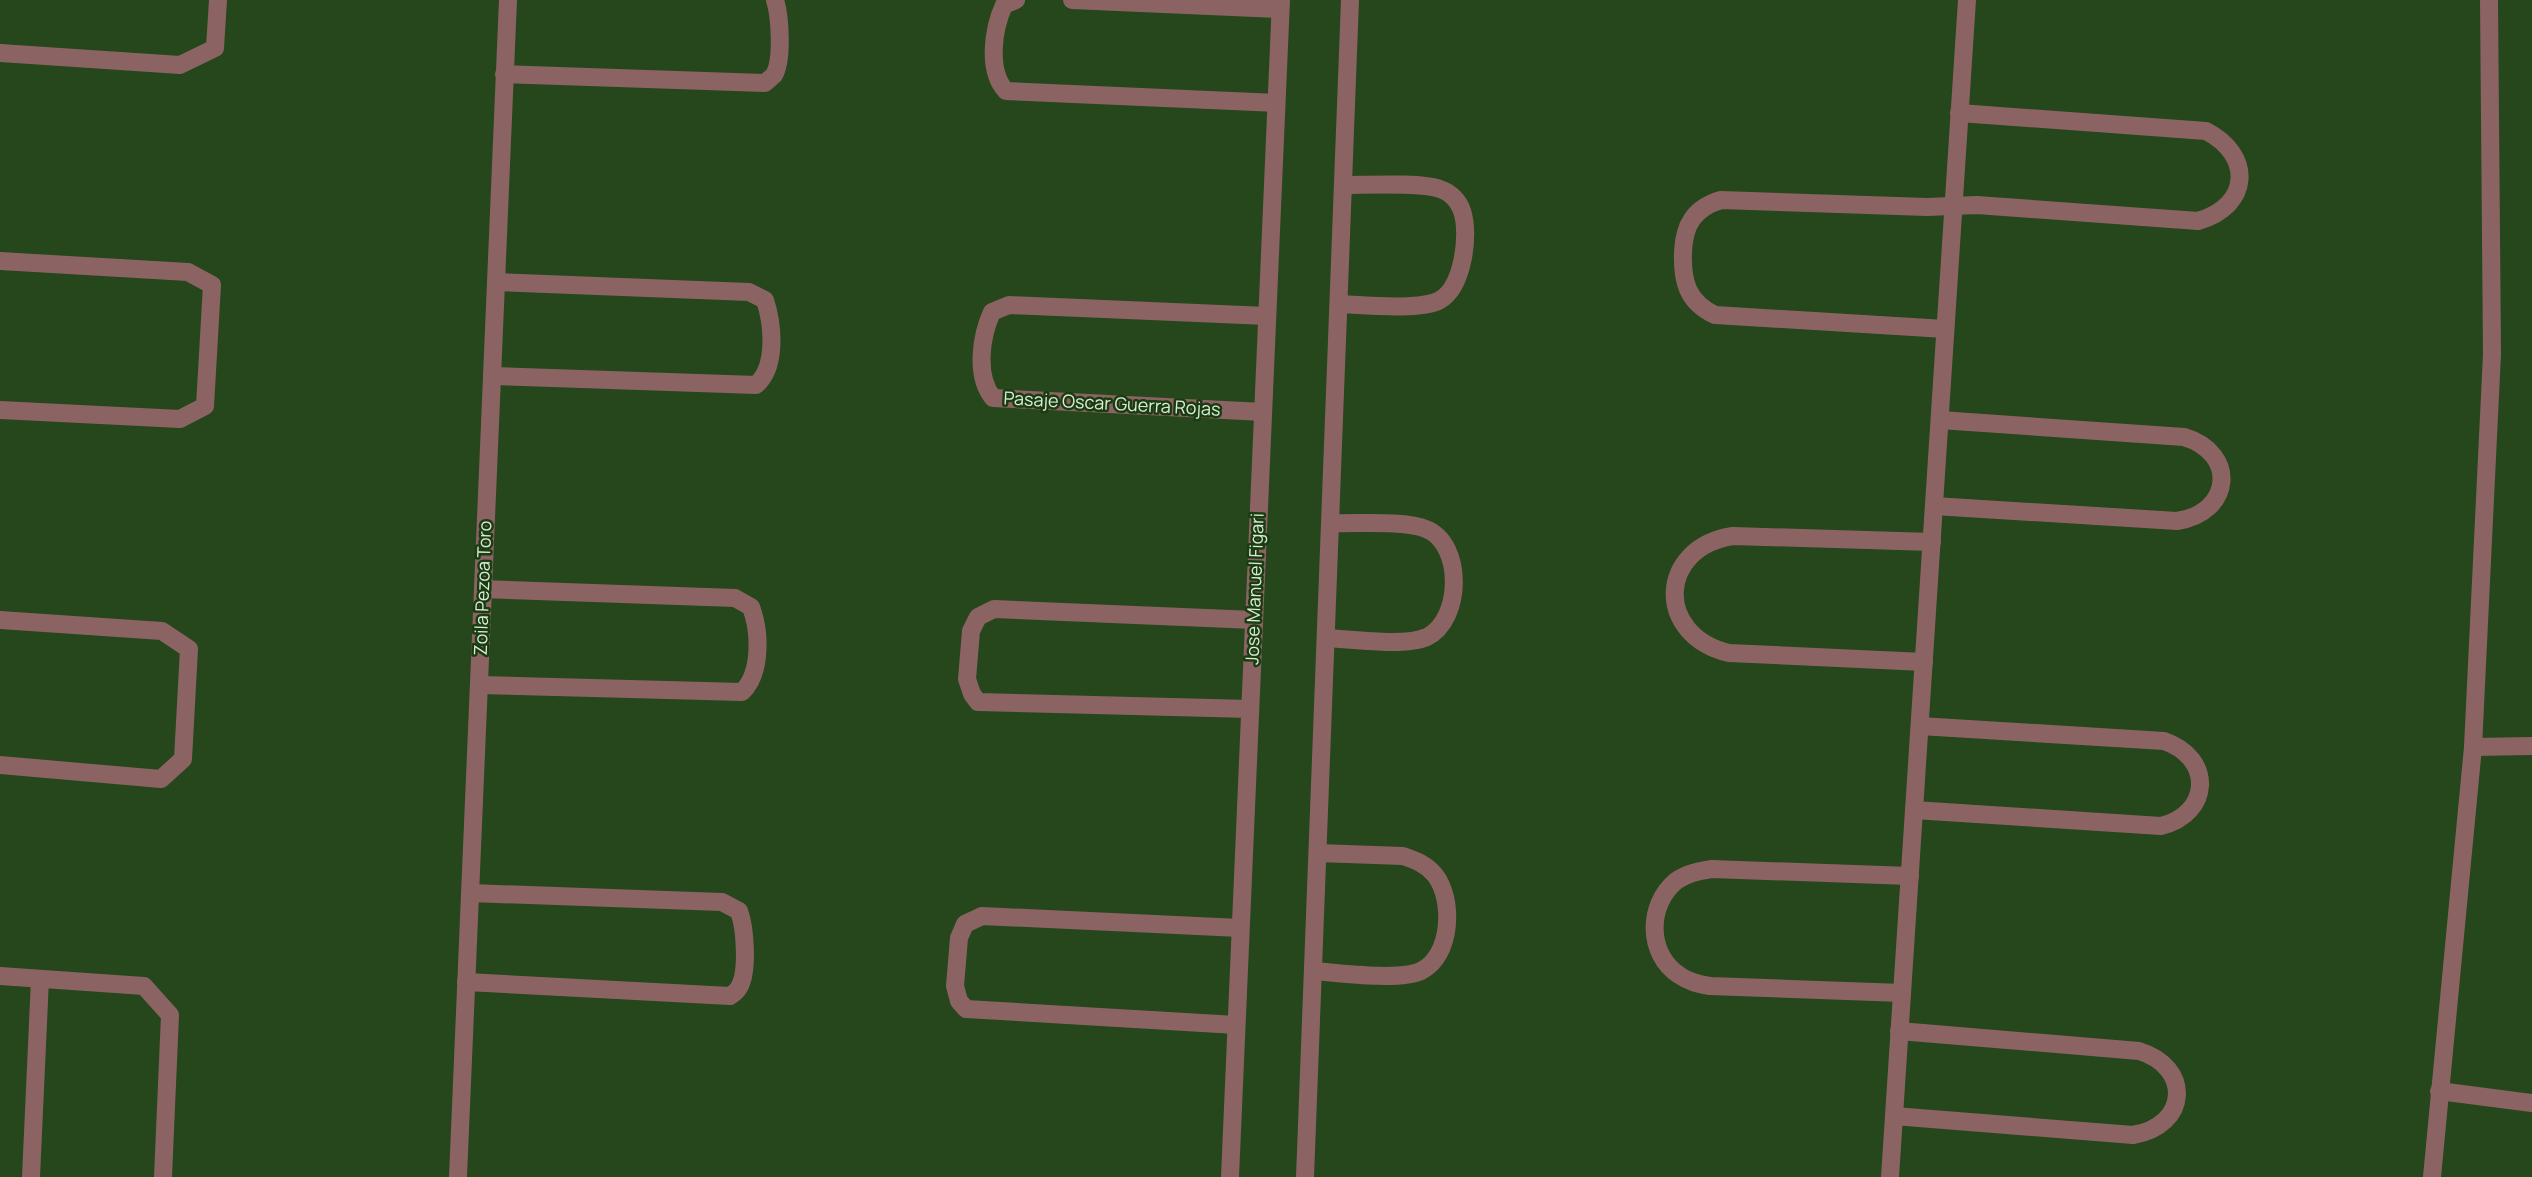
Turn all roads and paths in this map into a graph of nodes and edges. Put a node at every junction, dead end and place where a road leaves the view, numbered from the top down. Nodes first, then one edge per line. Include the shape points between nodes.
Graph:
1 (218, 0) edge
2 (508, 0) edge
3 (775, 0) edge
4 (1016, 0) edge
5 (1072, 0) edge
6 (1350, 0) edge
7 (1967, 0) edge
8 (2489, 0) edge
9 (1280, 5) edge
10 (0, 52) edge
11 (504, 74) junction
12 (1276, 103) junction
13 (1959, 113) junction
14 (1343, 185) junction
15 (1954, 205) junction
16 (0, 261) edge
17 (496, 282) junction
18 (1339, 304) junction
19 (1267, 316) junction
20 (1945, 329) junction
21 (492, 376) junction
22 (0, 410) edge
23 (1263, 412) junction
24 (1940, 420) junction
25 (1934, 506) junction
26 (1331, 523) junction
27 (1932, 542) junction
28 (483, 589) junction
29 (0, 620) edge
30 (1254, 620) junction
31 (1326, 638) junction
32 (1924, 662) junction
33 (479, 685) junction
34 (1250, 709) junction
35 (1920, 726) junction
36 (2532, 746) edge
37 (2473, 747) junction
38 (0, 765) edge
39 (1914, 810) junction
40 (1318, 853) junction
41 (1910, 876) junction
42 (470, 893) junction
43 (1240, 928) junction
44 (1314, 971) junction
45 (0, 976) edge
46 (40, 979) junction
47 (466, 982) junction
48 (1902, 993) junction
49 (1236, 1025) junction
50 (1899, 1031) junction
51 (2440, 1091) junction
52 (2532, 1103) edge
53 (1894, 1116) junction
54 (31, 1177) edge
55 (163, 1177) edge
56 (458, 1177) edge
57 (1230, 1177) edge
58 (1305, 1177) edge
59 (1890, 1177) edge
60 (2432, 1177) edge

1 - 10 street via 215,48 180,65
2 - 11 street, Zoila Pezoa Toro
3 - 11 street via 778,60 774,75 765,83
4 - 12 street via 1004,5 998,19 994,67 998,83 1006,90
5 - 9 street
6 - 14 street
7 - 13 street
8 - 37 street via 2492,354
9 - 12 street, Jose Manuel Figari
11 - 17 street, Zoila Pezoa Toro
12 - 19 street, Jose Manuel Figari
13 - 15 street
13 - 15 street via 2206,131 2228,145 2241,180 2221,211 2198,220
14 - 18 street
14 - 18 street via 1438,188 1455,198 1462,211 1464,235 1458,282 1440,300 1418,306
15 - 20 street
15 - 20 street via 1721,200 1691,219 1684,241 1686,289 1695,302 1715,315
16 - 22 street via 188,272 212,285 205,406 180,419
17 - 21 street, Zoila Pezoa Toro
17 - 21 street via 749,292 765,300 770,314 770,363 756,385
18 - 26 street
19 - 23 street, Jose Manuel Figari
19 - 23 street, Pasaje Oscar Guerra Rojas via 1009,305 992,313 986,326 982,374 993,398
20 - 24 street
21 - 28 street, Zoila Pezoa Toro
23 - 30 street, Jose Manuel Figari
24 - 25 street
24 - 25 street via 2184,437 2212,452 2220,466 2221,482 2208,511 2177,522
25 - 27 street
26 - 31 street
26 - 31 street via 1412,526 1434,532 1452,560 1451,600 1437,630 1417,640
27 - 32 street
27 - 32 street via 1718,538 1691,554 1676,581 1678,613 1685,628 1712,649
28 - 33 street, Zoila Pezoa Toro
28 - 33 street via 734,598 751,607 756,622 755,670 742,692
29 - 38 street via 162,631 189,649 183,760 161,779
30 - 34 street, Jose Manuel Figari
30 - 34 street via 994,608 978,617 971,631 967,678 978,702
31 - 40 street
32 - 35 street
33 - 42 street, Zoila Pezoa Toro
34 - 43 street, Jose Manuel Figari
35 - 39 street
35 - 39 street via 2164,741 2190,755 2200,783 2189,813 2161,826
36 - 37 street
37 - 51 street
39 - 41 street
40 - 44 street
40 - 44 street via 1403,856 1428,867 1444,891 1445,936 1441,952 1421,971 1398,976
41 - 48 street
41 - 48 street via 1694,872 1665,892 1654,927 1664,961 1692,983
42 - 47 street, Zoila Pezoa Toro
42 - 47 street via 722,902 738,911 744,925 743,974 730,996
43 - 49 street, Jose Manuel Figari
43 - 49 street via 982,916 965,924 959,938 955,986 966,1009
44 - 58 street
45 - 46 street
46 - 54 street
46 - 55 street via 144,986 170,1015
47 - 56 street, Zoila Pezoa Toro
48 - 50 street
49 - 57 street, Jose Manuel Figari
50 - 53 street
50 - 53 street via 2139,1051 2167,1065 2177,1095 2168,1119 2159,1128 2133,1135
51 - 52 street
51 - 60 street
53 - 59 street

